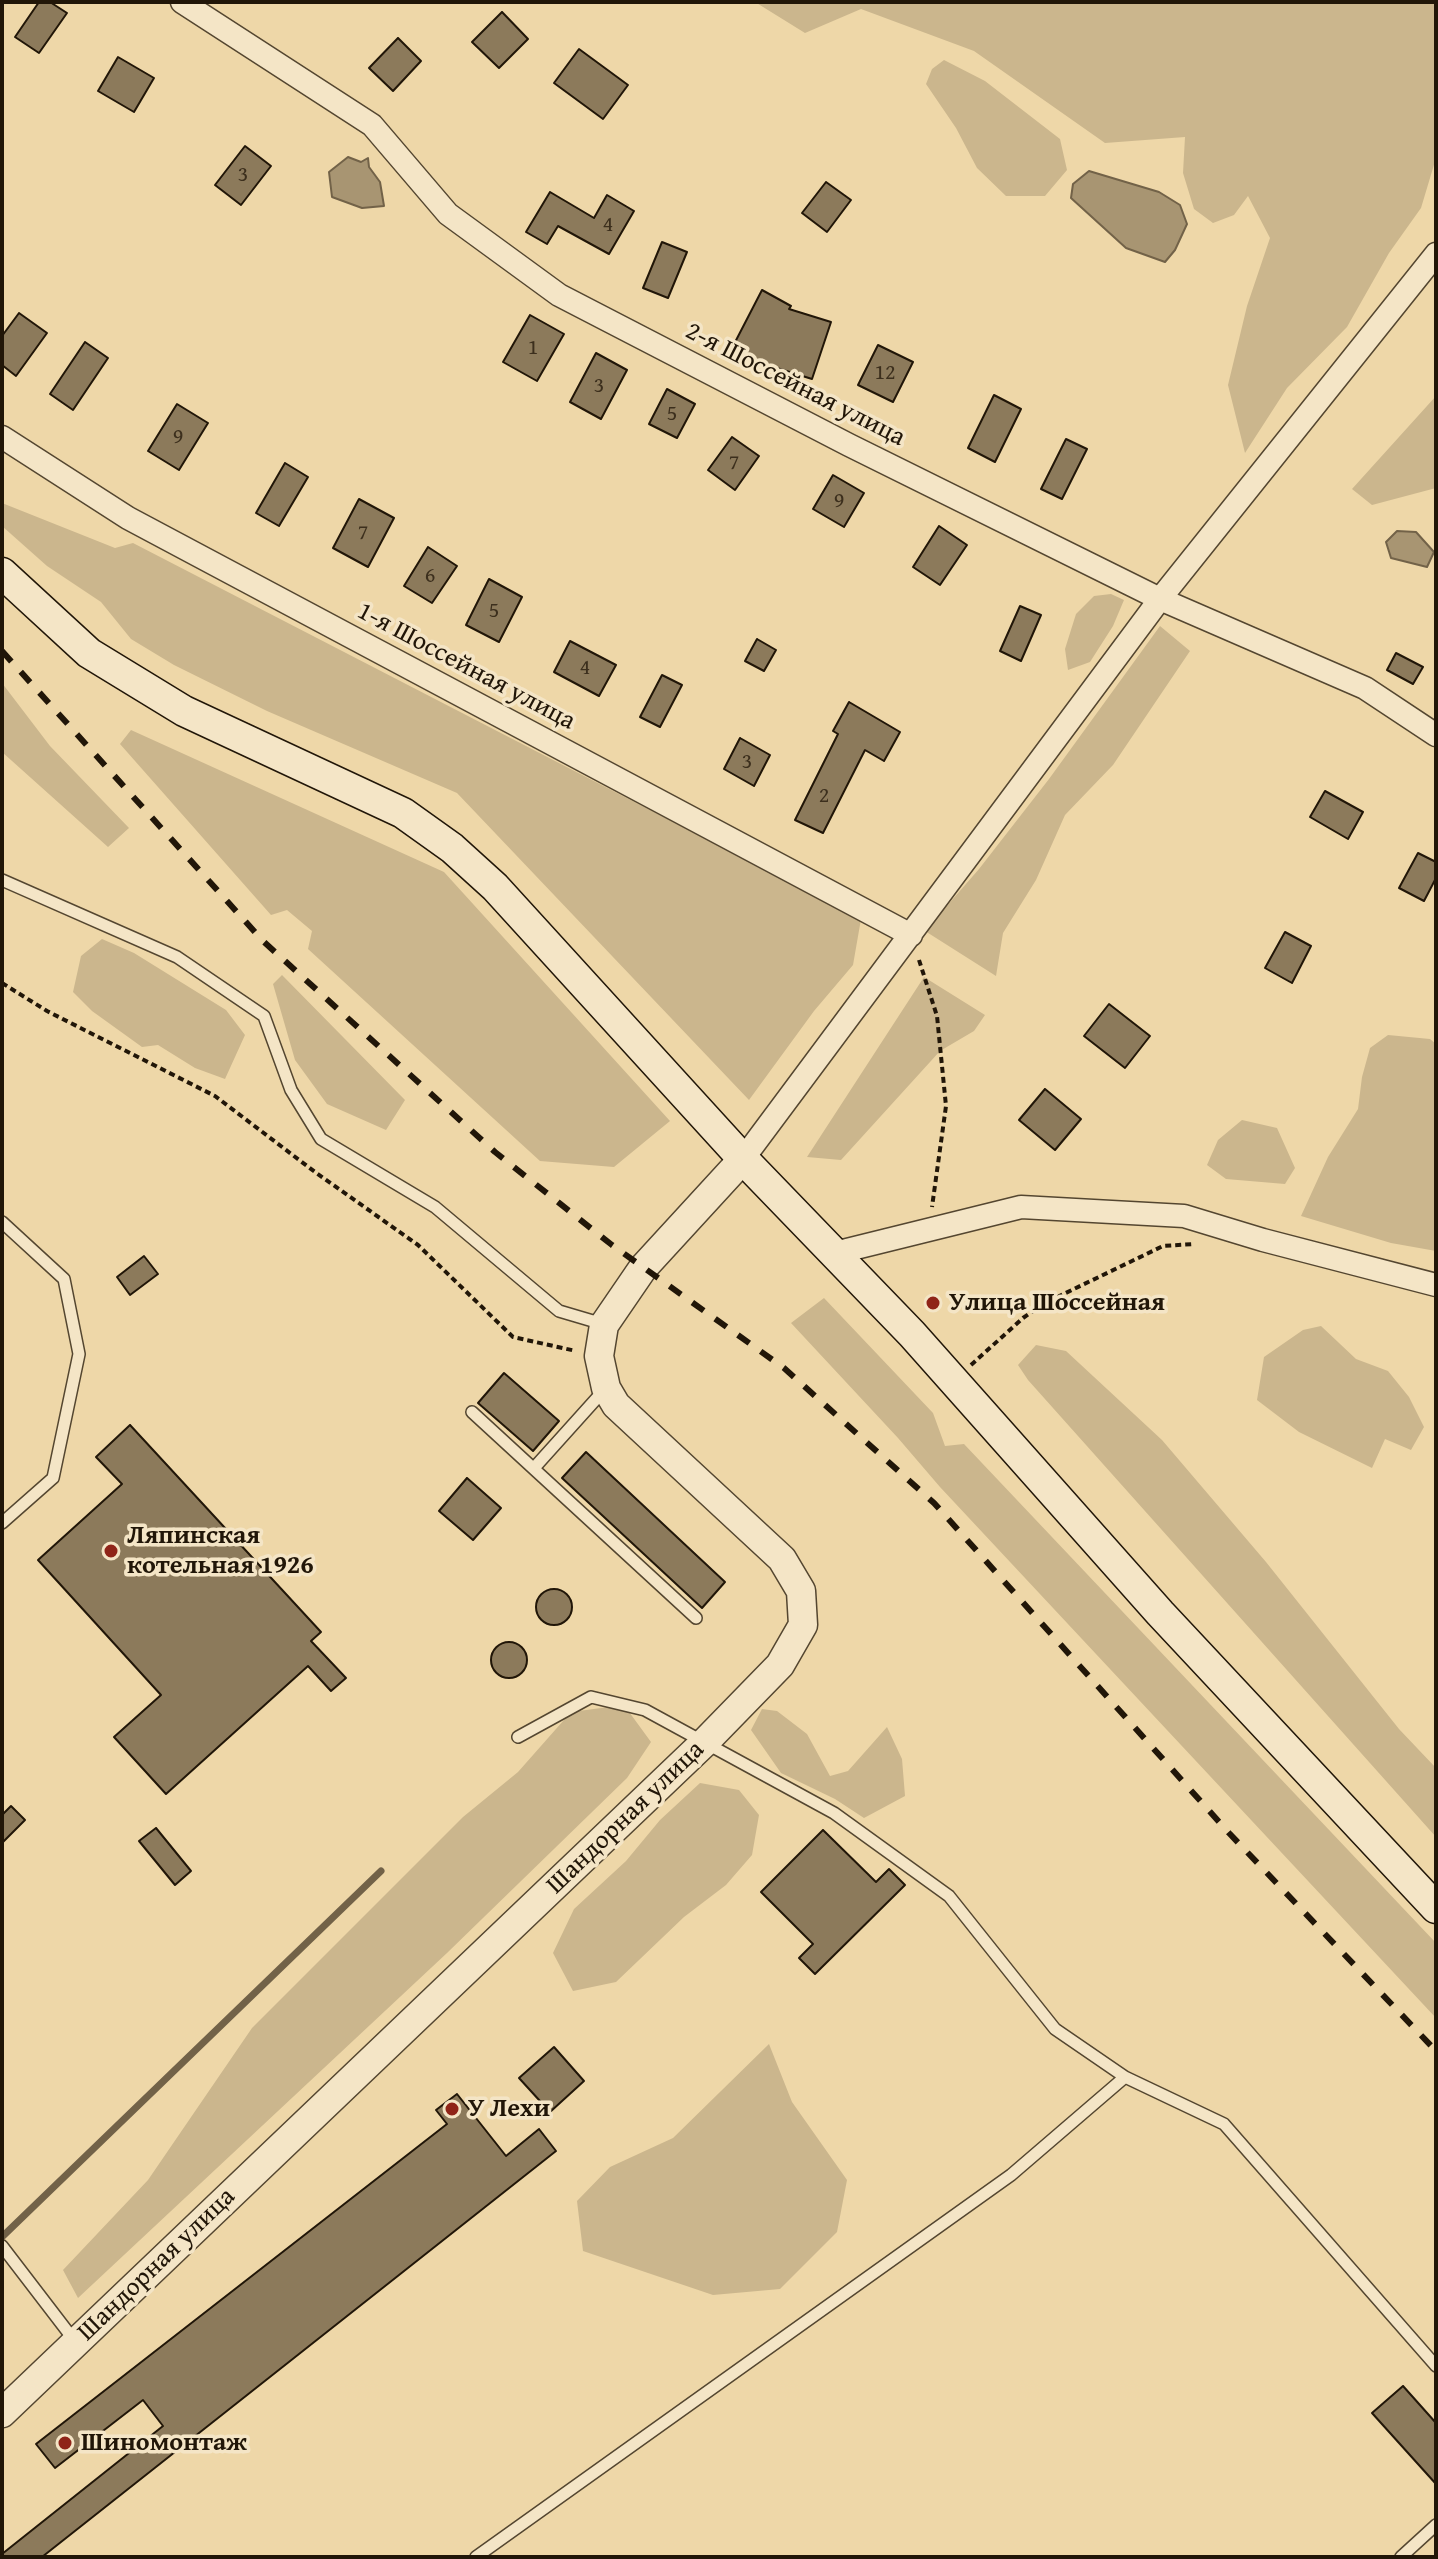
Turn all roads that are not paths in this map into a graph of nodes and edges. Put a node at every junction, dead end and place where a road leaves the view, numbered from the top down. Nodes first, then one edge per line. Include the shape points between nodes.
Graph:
1 (182, 2) edge
2 (1436, 254) edge
3 (2, 437) edge
4 (2, 573) edge
5 (1160, 599) junction
6 (1436, 735) edge
7 (2, 880) edge
8 (911, 935) junction
9 (743, 1159) junction
10 (2, 1222) edge
11 (835, 1253) junction
12 (1436, 1285) edge
13 (604, 1325) junction
14 (606, 1388) junction
15 (472, 1412) dead end
16 (534, 1468) junction
17 (2, 1523) edge
18 (696, 1618) dead end
19 (518, 1737) dead end
20 (704, 1743) junction
21 (1436, 1908) edge
22 (1125, 2077) junction
23 (2, 2246) edge
24 (76, 2343) junction
25 (1436, 2366) edge
26 (2, 2413) edge
27 (1436, 2525) edge
28 (476, 2557) edge
29 (1401, 2557) edge

1 - 5 street, 2-я Шоссейная улица via 372,125 448,214 559,295
2 - 5 street
3 - 8 street, 1-я Шоссейная улица via 128,518
4 - 9 main road via 89,653 129,678 184,711 403,813 452,848 495,887
5 - 6 street, 2-я Шоссейная улица via 1365,688
5 - 8 street
7 - 13 lane via 177,957 264,1016 291,1090 321,1139 435,1207 559,1311
8 - 9 street
9 - 11 main road
9 - 13 street, Шандорная улица via 643,1268
10 - 17 lane via 64,1279 79,1354 53,1478
11 - 12 street via 1021,1207 1184,1216
11 - 21 main road
13 - 14 street, Шандорная улица via 599,1356
14 - 16 lane
14 - 20 street, Шандорная улица via 616,1405 782,1559 801,1591 803,1625 780,1665
15 - 16 lane
16 - 18 lane
19 - 20 lane via 591,1697 645,1710
20 - 22 lane via 834,1813 949,1896 1055,2029
20 - 24 street, Шандорная улица
22 - 25 lane via 1224,2124
22 - 28 lane via 1011,2175
23 - 24 lane
24 - 26 street, Шандорная улица
27 - 29 lane

